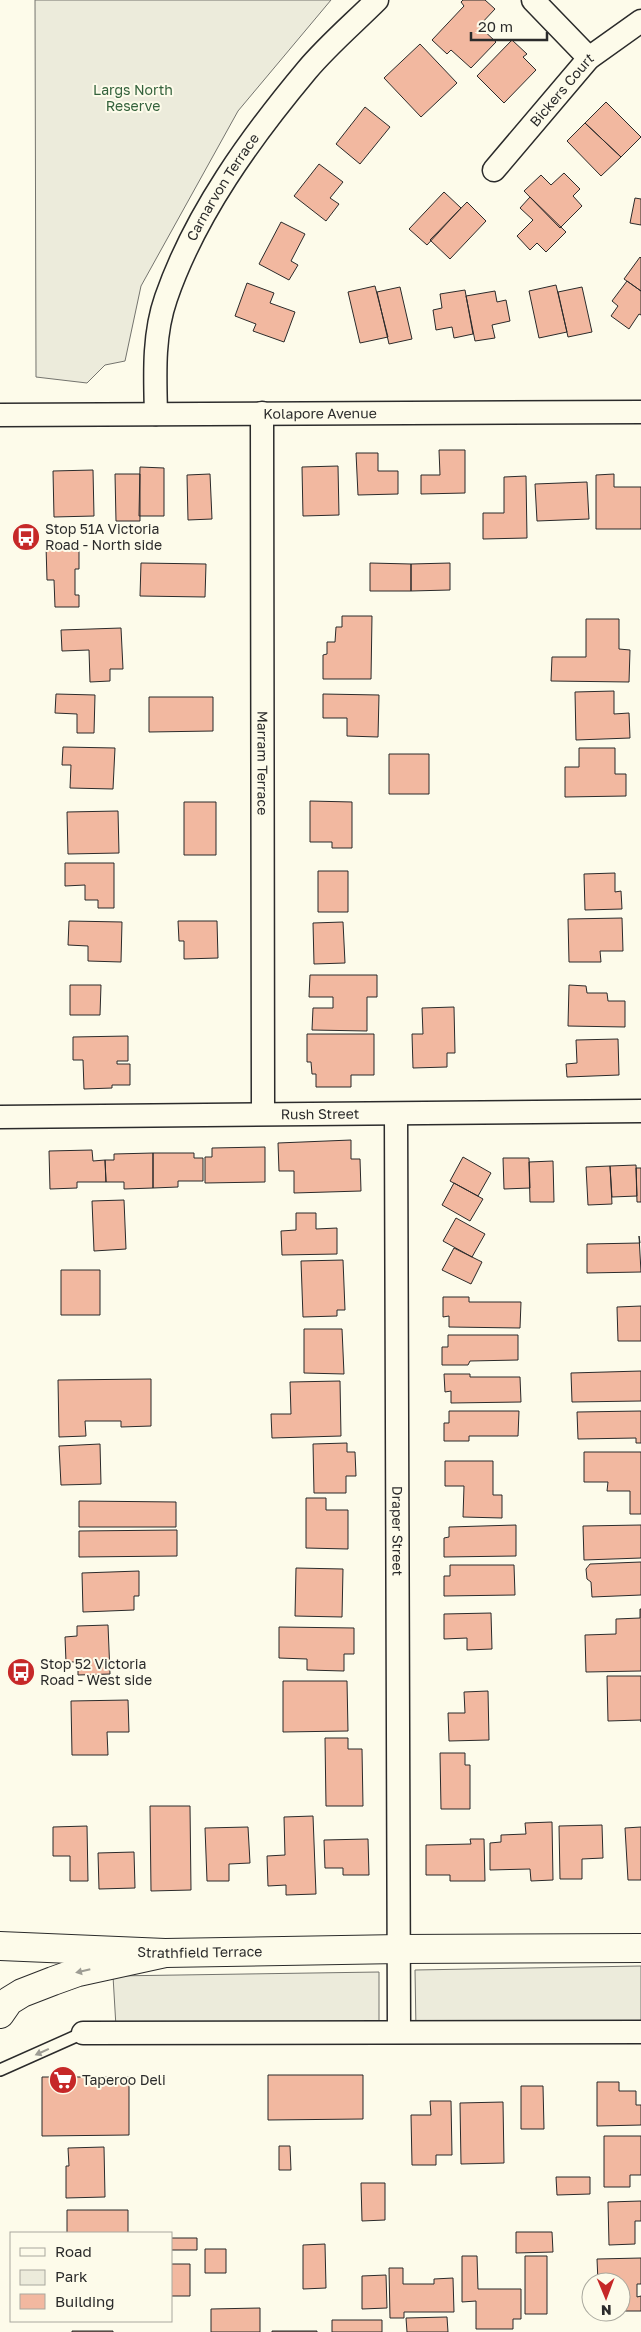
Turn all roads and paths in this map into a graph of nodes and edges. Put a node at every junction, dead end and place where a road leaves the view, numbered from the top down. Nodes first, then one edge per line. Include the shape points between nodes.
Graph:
1 (377, 0) edge
2 (533, 0) edge
3 (641, 20) edge
4 (589, 58) junction
5 (494, 170) dead end
6 (641, 412) edge
7 (156, 414) junction
8 (262, 414) junction
9 (0, 416) edge
10 (641, 1111) edge
11 (263, 1113) junction
12 (396, 1115) junction
13 (0, 1117) edge
14 (0, 1946) edge
15 (641, 1948) edge
16 (400, 1949) junction
17 (165, 1953) junction
18 (0, 2014) edge
19 (399, 2031) junction
20 (641, 2032) edge
21 (84, 2033) joint
22 (0, 2070) edge

1 - 7 street, Carnarvon Terrace via 308,69 259,132 216,195 186,250 165,299 155,350
2 - 4 street
3 - 4 street, Bickers Court
4 - 5 street, Bickers Court
6 - 8 street, Kolapore Avenue
7 - 8 street, Kolapore Avenue
7 - 9 street, Kolapore Avenue
8 - 11 street, Marram Terrace
10 - 12 street, Rush Street
11 - 12 street, Rush Street
11 - 13 street, Rush Street
12 - 16 street, Draper Street
14 - 17 main road, Strathfield Terrace
15 - 16 main road, Strathfield Terrace
16 - 17 main road, Strathfield Terrace
16 - 19 street
17 -> 18 main road via 78,1972 53,1981 9,2001
19 - 20 street
19 - 21 street
21 -> 22 lane

